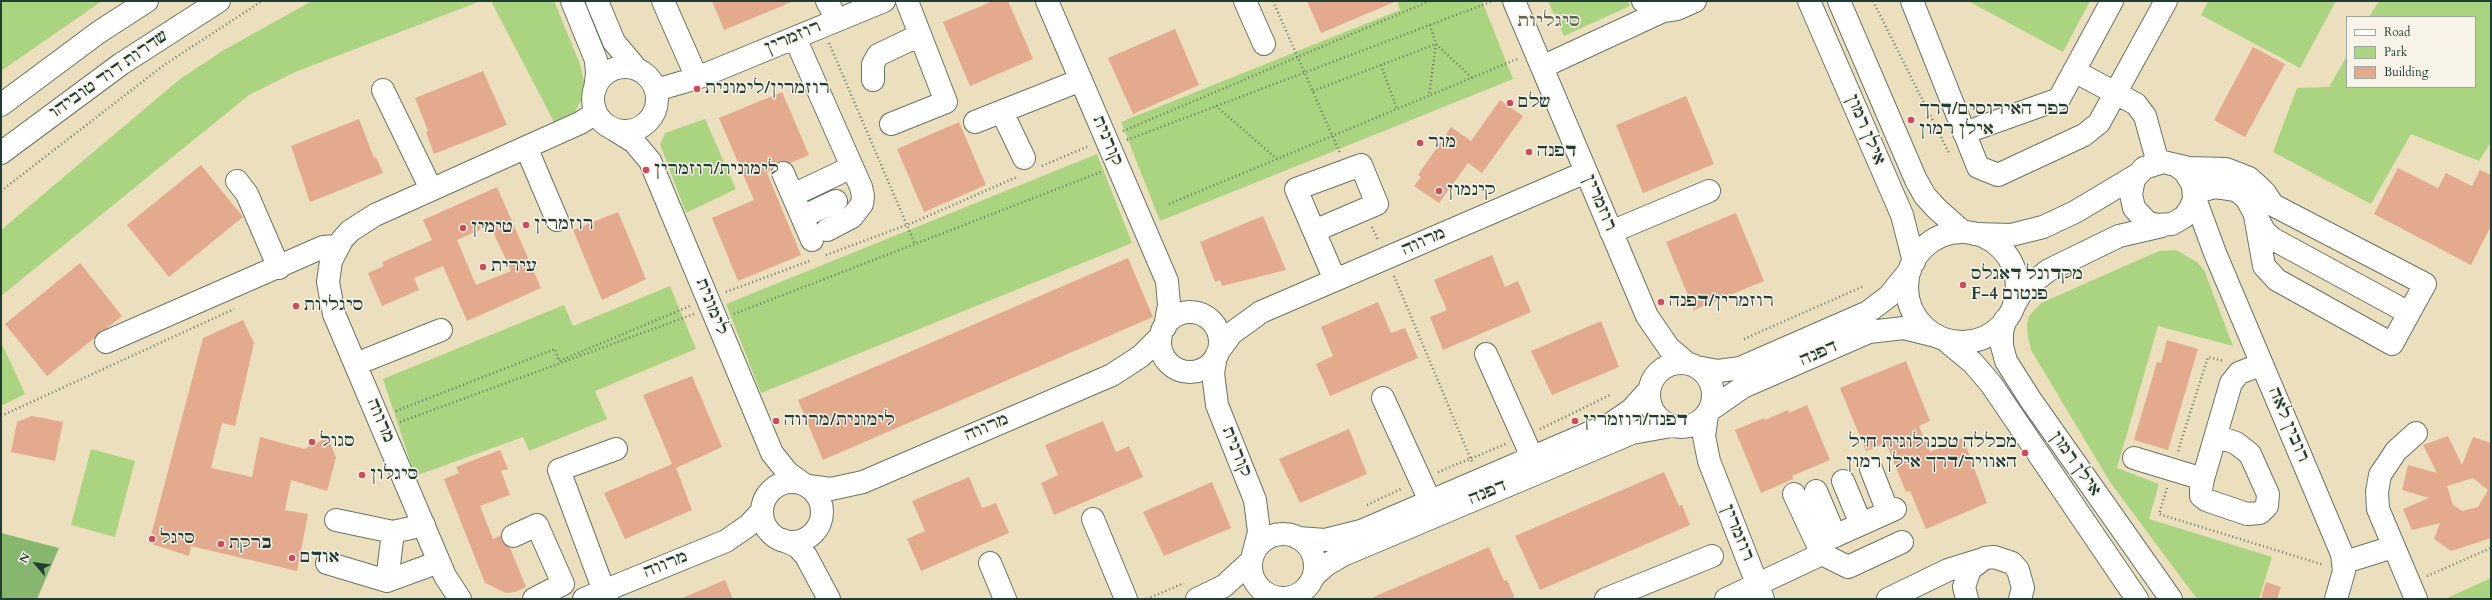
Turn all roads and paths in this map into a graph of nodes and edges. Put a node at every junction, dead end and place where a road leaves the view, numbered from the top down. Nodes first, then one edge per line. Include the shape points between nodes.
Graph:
1 (147, 1) edge
2 (219, 1) edge
3 (262, 1) edge
4 (572, 1) edge
5 (597, 1) edge
6 (663, 1) edge
7 (827, 1) edge
8 (884, 1) edge
9 (907, 1) edge
10 (1047, 1) edge
11 (1245, 1) edge
12 (1273, 1) edge
13 (1430, 1) edge
14 (1494, 1) edge
15 (1514, 1) edge
16 (1643, 1) edge
17 (1695, 1) edge
18 (1809, 1) edge
19 (1839, 1) edge
20 (1873, 1) edge
21 (1912, 1) edge
22 (2112, 1) edge
23 (2166, 1) edge
24 (1663, 11) junction
25 (830, 23) junction
26 (1430, 25) junction
27 (920, 35) junction
28 (795, 38) junction
29 (1264, 44) dead end
30 (1436, 44) junction
31 (1298, 57) junction
32 (1539, 59) junction
33 (1381, 65) junction
34 (636, 68) junction
35 (2074, 71) junction
36 (1305, 72) junction
37 (697, 78) junction
38 (1472, 78) junction
39 (873, 80) dead end
40 (1080, 80) junction
41 (595, 89) junction
42 (383, 90) dead end
43 (656, 90) junction
44 (1313, 91) junction
45 (2116, 93) junction
46 (1429, 96) junction
47 (1, 104) edge
48 (1216, 106) junction
49 (1397, 109) junction
50 (1002, 112) junction
51 (596, 113) junction
52 (651, 119) junction
53 (975, 122) dead end
54 (891, 124) dead end
55 (615, 130) junction
56 (1964, 134) junction
57 (1332, 136) junction
58 (526, 147) junction
59 (1111, 150) junction
60 (1, 153) edge
61 (1951, 156) dead end
62 (1277, 159) junction
63 (650, 161) junction
64 (2168, 164) junction
65 (852, 167) junction
66 (1028, 167) junction
67 (1348, 170) junction
68 (1586, 172) junction
69 (783, 173) dead end
70 (2138, 175) junction
71 (237, 181) dead end
72 (432, 189) junction
73 (1, 191) edge
74 (1709, 191) dead end
75 (2194, 194) junction
76 (793, 195) junction
77 (836, 201) dead end
78 (2259, 202) junction
79 (1169, 204) dead end
80 (1365, 209) junction
81 (802, 217) junction
82 (557, 220) dead end
83 (907, 225) junction
84 (2164, 226) junction
85 (1314, 231) junction
86 (1611, 232) junction
87 (1969, 233) junction
88 (915, 244) junction
89 (335, 253) junction
90 (2215, 253) junction
91 (1386, 258) junction
92 (1912, 266) junction
93 (279, 268) junction
94 (1335, 280) junction
95 (1167, 281) junction
96 (1864, 286) dead end
97 (239, 307) dead end
98 (708, 311) junction
99 (1262, 312) junction
100 (2009, 312) junction
101 (2409, 313) junction
102 (1205, 316) junction
103 (1646, 316) junction
104 (441, 330) dead end
105 (1163, 332) junction
106 (1940, 338) junction
107 (1744, 339) dead end
108 (106, 342) dead end
109 (1217, 354) junction
110 (1486, 354) dead end
111 (356, 364) junction
112 (2262, 364) junction
113 (1692, 365) junction
114 (1183, 371) junction
115 (1112, 375) junction
116 (1651, 384) junction
117 (1610, 395) dead end
118 (1383, 398) dead end
119 (1217, 405) junction
120 (1708, 413) junction
121 (1, 416) edge
122 (381, 423) junction
123 (1673, 427) junction
124 (2416, 432) dead end
125 (2216, 436) junction
126 (1523, 437) junction
127 (616, 449) dead end
128 (772, 453) junction
129 (1532, 457) junction
130 (2134, 458) dead end
131 (1470, 459) junction
132 (1710, 466) junction
133 (1871, 469) dead end
134 (2203, 479) junction
135 (1420, 480) junction
136 (1479, 480) junction
137 (1843, 481) dead end
138 (863, 482) junction
139 (805, 485) junction
140 (1816, 491) dead end
141 (1794, 494) dead end
142 (1255, 500) junction
143 (1430, 501) junction
144 (765, 502) junction
145 (1363, 507) dead end
146 (1093, 519) dead end
147 (336, 520) dead end
148 (819, 524) junction
149 (1861, 524) junction
150 (424, 525) junction
151 (393, 532) junction
152 (513, 536) dead end
153 (1295, 537) junction
154 (780, 539) junction
155 (726, 541) junction
156 (1902, 542) dead end
157 (1825, 545) junction
158 (2393, 547) junction
159 (2491, 548) edge
160 (1252, 556) junction
161 (1712, 556) dead end
162 (1985, 558) junction
163 (439, 562) junction
164 (2345, 562) junction
165 (327, 563) dead end
166 (990, 563) dead end
167 (819, 576) junction
168 (387, 581) junction
169 (1924, 582) junction
170 (1310, 587) edge
171 (1761, 592) edge
172 (2412, 592) edge
173 (598, 596) edge
174 (1966, 598) edge
175 (460, 599) edge
176 (534, 599) edge
177 (829, 599) edge
178 (1005, 599) edge
179 (1126, 599) edge
180 (1197, 599) edge
181 (1273, 599) edge
182 (1606, 599) edge
183 (1726, 599) edge
184 (1888, 599) edge
185 (2020, 599) edge
186 (2137, 599) edge
187 (2171, 599) edge
188 (2336, 599) edge

1 - 47 main road via 99,32
2 - 60 main road, שדרות דוד טוביהו via 121,64
3 - 73 path via 164,65
4 - 41 main road via 596,60
5 - 34 main road via 614,42
6 - 37 main road
7 - 25 main road
8 - 25 main road, רוזמרין
9 - 27 main road
10 - 40 main road, קורנית
11 - 29 main road
12 - 31 path
13 - 31 path
14 - 26 path
15 - 32 main road, רוזמרין
16 - 24 main road via 1652,8
17 - 24 main road via 1677,9
18 - 92 main road, אילן רמון via 1902,215
19 - 87 main road, אילן רמון via 1916,180 1925,196 1937,209
20 - 61 path
21 - 56 main road
22 - 35 main road
23 - 45 main road
24 - 32 main road
25 - 28 main road, רוזמרין
25 - 83 path
26 - 30 path
26 - 36 path
27 - 39 main road via 878,55 873,64
27 - 54 main road via 946,102
28 - 37 main road, רוזמרין
28 - 65 main road
30 - 33 path
30 - 38 path
30 - 46 path
31 - 36 path
31 - 59 path
32 - 38 path
32 - 68 main road, רוזמרין
33 - 44 path
33 - 49 path
34 - 41 main road via 621,67 611,70
34 - 43 main road via 649,77
35 - 45 main road
35 - 56 main road via 2059,99
36 - 44 path
36 - 48 path
37 - 43 main road, רוזמרין
38 - 46 path
40 - 50 main road
40 - 59 main road, קורנית
41 - 51 main road via 593,99
42 - 72 main road
43 - 52 main road via 658,104
44 - 57 path
45 - 56 main road via 2099,123 2084,135 1998,175 1978,167
45 - 64 main road via 2136,104 2145,116
46 - 49 path
48 - 59 path
48 - 62 path
49 - 57 path
50 - 53 main road
50 - 66 main road
51 - 55 main road via 606,125
51 - 58 main road
52 - 55 main road via 635,130
52 - 63 main road, לימונית via 648,142
55 - 63 main road, לימונית via 634,142
57 - 62 path
57 - 67 path
58 - 72 main road
58 - 82 main road
59 - 66 path
59 - 88 path
59 - 95 main road, קורנית
62 - 79 path
63 - 98 main road, לימונית
64 - 70 main road via 2144,168
64 - 75 main road via 2188,176
64 - 78 main road via 2235,171 2249,178
65 - 76 main road
65 - 81 main road via 861,187 862,204 852,217 820,235
66 - 83 path
67 - 80 main road via 1361,165 1377,204
67 - 85 main road via 1296,190
68 - 86 main road, רוזמרין
68 - 91 main road, מרווה
69 - 76 main road
70 - 84 main road via 2131,194 2134,208 2148,222
70 - 87 main road via 2043,227 2012,235
71 - 93 main road via 247,194
72 - 89 main road via 361,222
74 - 86 main road
75 - 78 main road via 2215,187 2230,188
75 - 84 main road via 2192,204 2184,217
75 - 90 main road, רובין לאה
76 - 81 main road
77 - 81 main road
78 - 101 main road via 2265,232 2273,239
78 - 101 main road via 2273,205 2425,284
78 - 101 main road via 2264,266 2277,280 2392,344
80 - 85 main road
80 - 91 path
83 - 88 path
83 - 98 path
84 - 90 main road, רובין לאה via 2183,227 2194,231 2204,238
84 - 100 main road via 2119,236 2049,270 2027,286
85 - 94 main road
86 - 103 main road, רוזמרין
87 - 92 main road via 1946,235 1930,242
87 - 100 main road via 1997,245 2008,257 2016,280
88 - 98 path
89 - 93 main road via 323,247
89 - 111 main road, מרווה via 328,282 331,304
90 - 112 main road, רובין לאה
91 - 94 main road, מרווה
91 - 131 path
92 - 106 main road via 1907,286 1910,304 1923,325
92 - 113 main road, דפנה via 1890,296 1868,312 1740,368 1718,371
93 - 108 main road
94 - 99 main road, מרווה
95 - 102 main road, קורנית via 1182,300
95 - 105 main road, קורנית via 1169,305
96 - 107 path
97 - 121 path
98 - 122 path
98 - 122 path via 559,361 554,349
98 - 128 main road, לימונית
99 - 102 main road, מרווה via 1228,320
99 - 109 main road, מרווה via 1232,333
100 - 106 main road via 1993,332 1978,340 1961,342
100 - 187 main road, אילן רמון via 2002,332 2006,361
102 - 105 main road via 1181,314 1173,317
102 - 109 main road via 1219,333
103 - 113 main road, רוזמרין via 1669,348
103 - 116 main road, רוזמרין via 1652,347
104 - 111 main road
105 - 114 main road via 1161,351 1165,359
105 - 115 main road, מרווה via 1141,356
106 - 120 main road, דפנה via 1904,328 1869,332 1743,387
106 - 186 main road, אילן רמון via 1973,363 1991,384
109 - 114 main road via 1203,369
109 - 119 main road, קורנית via 1213,373
110 - 126 main road
111 - 122 main road, מרווה
112 - 125 main road via 2239,373 2231,383
112 - 164 main road, רובין לאה
113 - 116 main road via 1669,365
113 - 120 main road via 1706,375 1712,386 1713,396
114 - 115 main road, מרווה via 1150,367
114 - 119 main road, קורנית via 1199,382
115 - 138 main road, מרווה
116 - 123 main road via 1650,405 1654,414
116 - 129 main road, דפנה via 1635,407 1617,420
117 - 126 path
118 - 135 main road
119 - 142 main road, קורנית
120 - 123 main road via 1693,426
120 - 132 main road, רוזמרין via 1704,436
122 - 150 main road, מרווה
123 - 132 main road, רוזמרין via 1693,441
123 - 170 main road, דפנה via 1632,433 1343,555 1326,565
124 - 158 main road via 2396,451 2380,475 2378,509
125 - 134 main road
125 - 134 main road via 2236,443 2250,454 2268,494 2267,506 2260,514 2247,514 2206,500 2201,496
126 - 129 main road
126 - 131 path
127 - 173 main road via 559,470
128 - 139 main road, לימונית via 788,473
128 - 144 main road, לימונית via 773,476
129 - 136 main road, דפנה
130 - 134 main road
131 - 135 path
131 - 136 path
132 - 171 main road, רוזמרין
133 - 149 main road via 1891,510
135 - 143 main road
135 - 145 path
136 - 143 main road, דפנה
137 - 149 main road
138 - 139 main road, מרווה via 831,489
138 - 148 main road, מרווה via 835,501
139 - 144 main road via 793,482 781,484
139 - 148 main road via 816,493 821,503
140 - 157 main road
141 - 157 main road
142 - 153 main road, קורנית via 1274,523
142 - 160 main road, קורנית via 1258,532
143 - 153 main road, דפנה via 1346,536 1318,540
144 - 154 main road via 768,529
144 - 155 main road, מרווה via 749,525
146 - 179 main road
147 - 151 main road
148 - 154 main road via 811,535 801,540
148 - 167 main road via 816,547
149 - 157 main road
150 - 151 main road
150 - 163 main road, מרווה
151 - 168 main road
152 - 176 main road via 537,525 563,584
153 - 160 main road via 1278,534 1268,537
153 - 170 main road via 1306,544 1314,557
154 - 155 main road, מרווה via 757,537
154 - 167 main road via 801,550
155 - 173 main road, מרווה
156 - 157 main road via 1848,567
157 - 171 main road
158 - 164 main road
158 - 172 main road
159 - 172 path
160 - 180 main road via 1224,586
160 - 181 main road via 1250,570 1255,584
161 - 182 main road
162 - 169 main road via 1948,570
162 - 174 main road via 1976,562 1965,578
162 - 185 main road via 2004,559 2018,570 2023,588
163 - 168 main road
163 - 175 main road, מרווה via 449,584
164 - 188 main road
165 - 168 main road
166 - 178 main road
167 - 177 main road
169 - 174 main road via 1941,582 1951,586
169 - 184 main road
170 - 181 main road via 1293,597
171 - 183 main road

